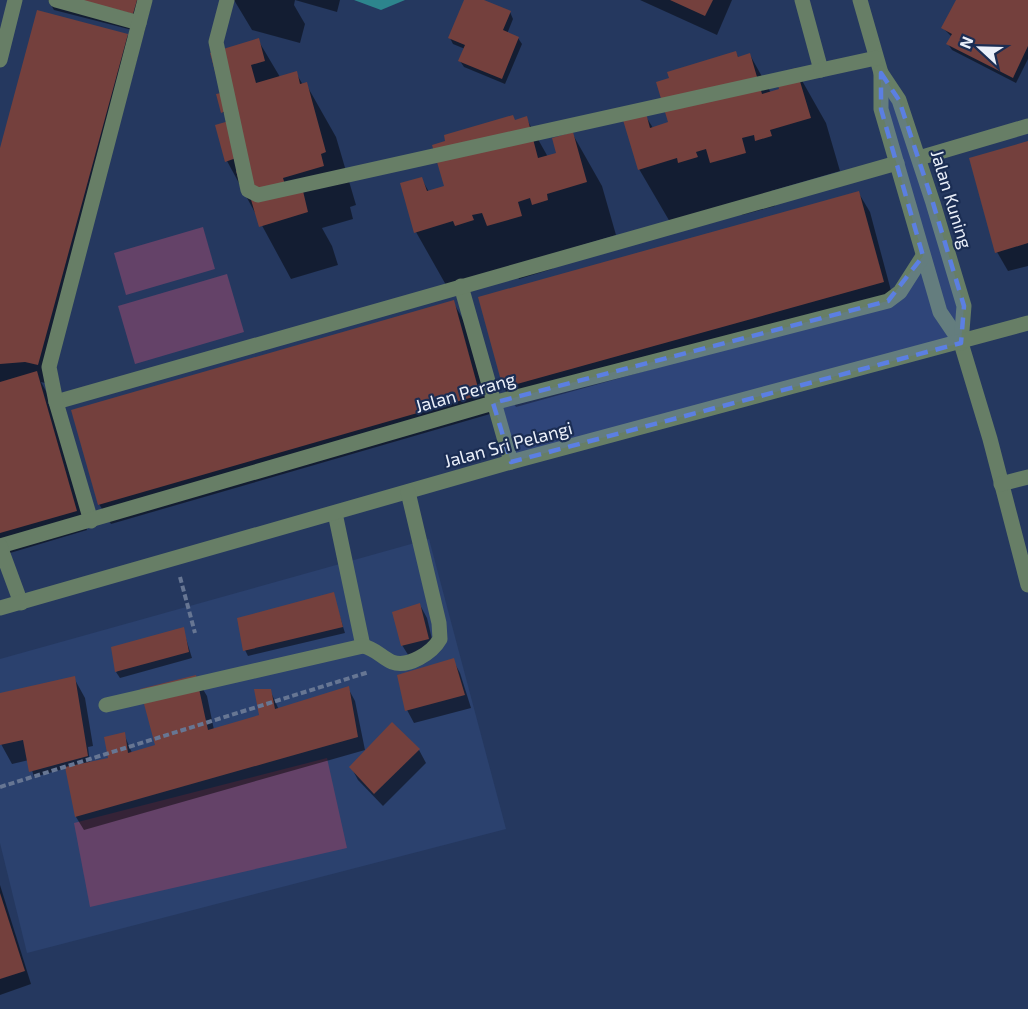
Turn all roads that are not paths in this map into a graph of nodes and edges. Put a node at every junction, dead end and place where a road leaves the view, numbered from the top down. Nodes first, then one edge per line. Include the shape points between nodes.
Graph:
1 (15, 0) edge
2 (56, 0) edge
3 (145, 0) edge
4 (227, 0) edge
5 (802, 0) edge
6 (861, 0) edge
7 (139, 23) junction
8 (876, 58) junction
9 (0, 60) edge
10 (821, 70) junction
11 (881, 73) junction
12 (1028, 126) edge
13 (919, 159) junction
14 (897, 163) junction
15 (923, 256) junction
16 (461, 286) junction
17 (1028, 323) edge
18 (961, 343) junction
19 (56, 402) junction
20 (493, 403) junction
21 (511, 462) junction
22 (1028, 477) edge
23 (1001, 484) junction
24 (408, 492) junction
25 (335, 513) junction
26 (91, 521) junction
27 (0, 546) edge
28 (1028, 585) edge
29 (21, 603) junction
30 (0, 608) edge
31 (363, 646) junction
32 (106, 705) dead end

1 - 9 street
2 - 7 street
3 - 7 street
4 - 10 street via 216,42 248,190 258,195
5 - 10 street
6 - 8 street, Jalan Kuning
7 - 19 street via 51,355 49,368
8 - 10 street
8 - 11 street, Jalan Kuning
11 - 13 street, Jalan Kuning via 899,100
11 - 14 street, Jalan Kuning via 881,109
12 - 13 street
13 - 18 street, Jalan Kuning via 964,306
14 - 15 street, Jalan Kuning
14 - 16 street
15 - 18 street, Jalan Kuning via 940,312
15 - 20 street, Jalan Perang via 900,292 888,301
16 - 19 street
16 - 20 street
17 - 18 street, Jalan Sri Pelangi
18 - 21 street, Jalan Sri Pelangi
18 - 23 street, Jalan Kuning
19 - 26 street
20 - 21 street
20 - 26 street, Jalan Perang
21 - 24 street, Jalan Sri Pelangi
22 - 23 street
23 - 28 street, Jalan Kuning
24 - 25 street, Jalan Sri Pelangi
24 - 31 street via 440,639 428,654 399,663
25 - 29 street, Jalan Sri Pelangi
25 - 31 street
26 - 27 street, Jalan Perang
27 - 29 street
29 - 30 street, Jalan Sri Pelangi
31 - 32 street

